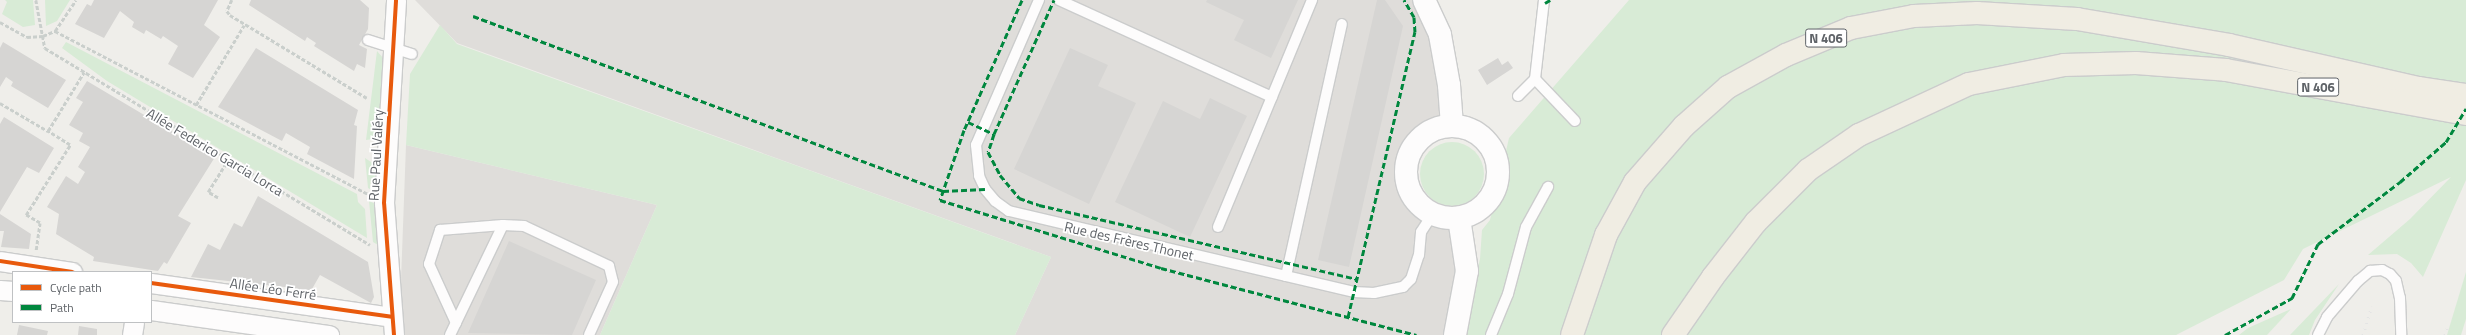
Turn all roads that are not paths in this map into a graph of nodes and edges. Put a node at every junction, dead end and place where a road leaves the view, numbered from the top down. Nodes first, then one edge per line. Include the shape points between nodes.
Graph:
1 (396, 0) edge
2 (1039, 0) edge
3 (1059, 0) edge
4 (1312, 0) edge
5 (1424, 0) edge
6 (1544, 0) edge
7 (1342, 24) dead end
8 (368, 40) dead end
9 (393, 48) junction
10 (412, 54) dead end
11 (1534, 78) junction
12 (2466, 95) edge
13 (1518, 96) dead end
14 (2416, 96) junction
15 (1272, 97) junction
16 (2466, 114) edge
17 (1575, 121) dead end
18 (1452, 126) junction
19 (1548, 187) dead end
20 (1432, 214) junction
21 (1459, 218) junction
22 (503, 225) junction
23 (1218, 227) dead end
24 (0, 261) edge
25 (64, 271) edge
26 (1286, 276) junction
27 (152, 283) edge
28 (0, 290) edge
29 (12, 292) edge
30 (152, 310) edge
31 (134, 323) edge
32 (456, 323) junction
33 (393, 326) edge
34 (318, 334) edge
35 (132, 335) edge
36 (450, 335) edge
37 (590, 335) edge
38 (1455, 335) edge
39 (1491, 335) edge
40 (1572, 335) edge
41 (1673, 335) edge
42 (2318, 335) edge
43 (2401, 335) edge

1 - 9 street, Rue Paul Valéry
2 - 26 lane, Rue des Frères Thonet via 976,144 979,176 995,201 1009,211 1035,219
3 - 15 lane
4 - 15 lane
5 - 18 main road via 1440,35 1449,86
6 - 11 lane
7 - 26 lane
8 - 9 lane
9 - 10 lane
9 - 33 street, Rue Paul Valéry via 384,203
11 - 13 lane
11 - 17 lane
12 - 14 highway, N 406
14 - 16 highway, N 406
14 - 40 highway, N 406 via 2229,45 2077,19 1977,13 1914,16 1851,28 1786,55 1728,87 1684,126 1635,182 1606,235
14 - 41 highway, N 406 via 2226,70 2136,62 2064,66 1969,84 1859,135 1808,170 1756,222 1713,277
15 - 23 lane
18 - 20 main road via 1438,128 1422,137 1411,150 1406,166 1407,185 1416,202
18 - 21 main road via 1472,131 1487,142 1495,158 1498,177 1493,193 1481,208
19 - 39 lane via 1526,227 1508,294
20 - 21 main road via 1447,219
20 - 26 lane, Rue des Frères Thonet via 1421,232 1419,255 1411,279 1403,287 1374,293 1354,292
21 - 38 main road via 1467,271
22 - 32 lane
22 - 32 lane via 440,230 429,264
22 - 37 lane via 524,226 609,266 613,282
24 - 25 street
27 - 33 street, Allée Léo Ferré
28 - 29 street
30 - 34 street
31 - 35 street
32 - 36 lane
42 - 43 lane via 2327,317 2358,281 2370,272 2382,270 2396,281 2400,298

